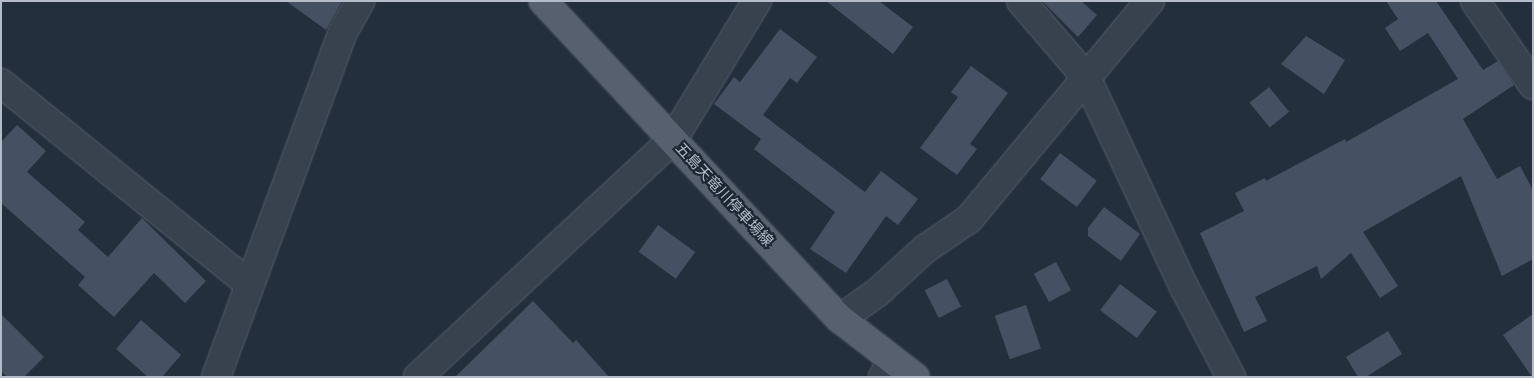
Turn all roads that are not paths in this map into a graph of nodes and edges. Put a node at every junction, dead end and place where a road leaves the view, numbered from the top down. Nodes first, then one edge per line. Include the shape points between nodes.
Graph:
1 (360, 1) edge
2 (543, 1) edge
3 (757, 1) edge
4 (1021, 1) edge
5 (1150, 1) edge
6 (1475, 1) edge
7 (1086, 77) junction
8 (1, 83) edge
9 (1533, 85) edge
10 (673, 139) junction
11 (249, 284) junction
12 (840, 319) junction
13 (888, 369) edge
14 (216, 377) edge
15 (418, 377) edge
16 (915, 377) edge
17 (1231, 377) edge

1 - 11 street via 342,34
2 - 10 main road, 五島天竜川停車場線
3 - 10 street
4 - 7 street
5 - 7 street
6 - 9 street
7 - 12 street via 969,219 925,249 878,292
7 - 17 street via 1184,287
8 - 11 street
10 - 12 main road, 五島天竜川停車場線
10 - 15 street
11 - 14 street
12 - 13 main road, 五島天竜川停車場線
13 - 16 main road, 五島天竜川停車場線

